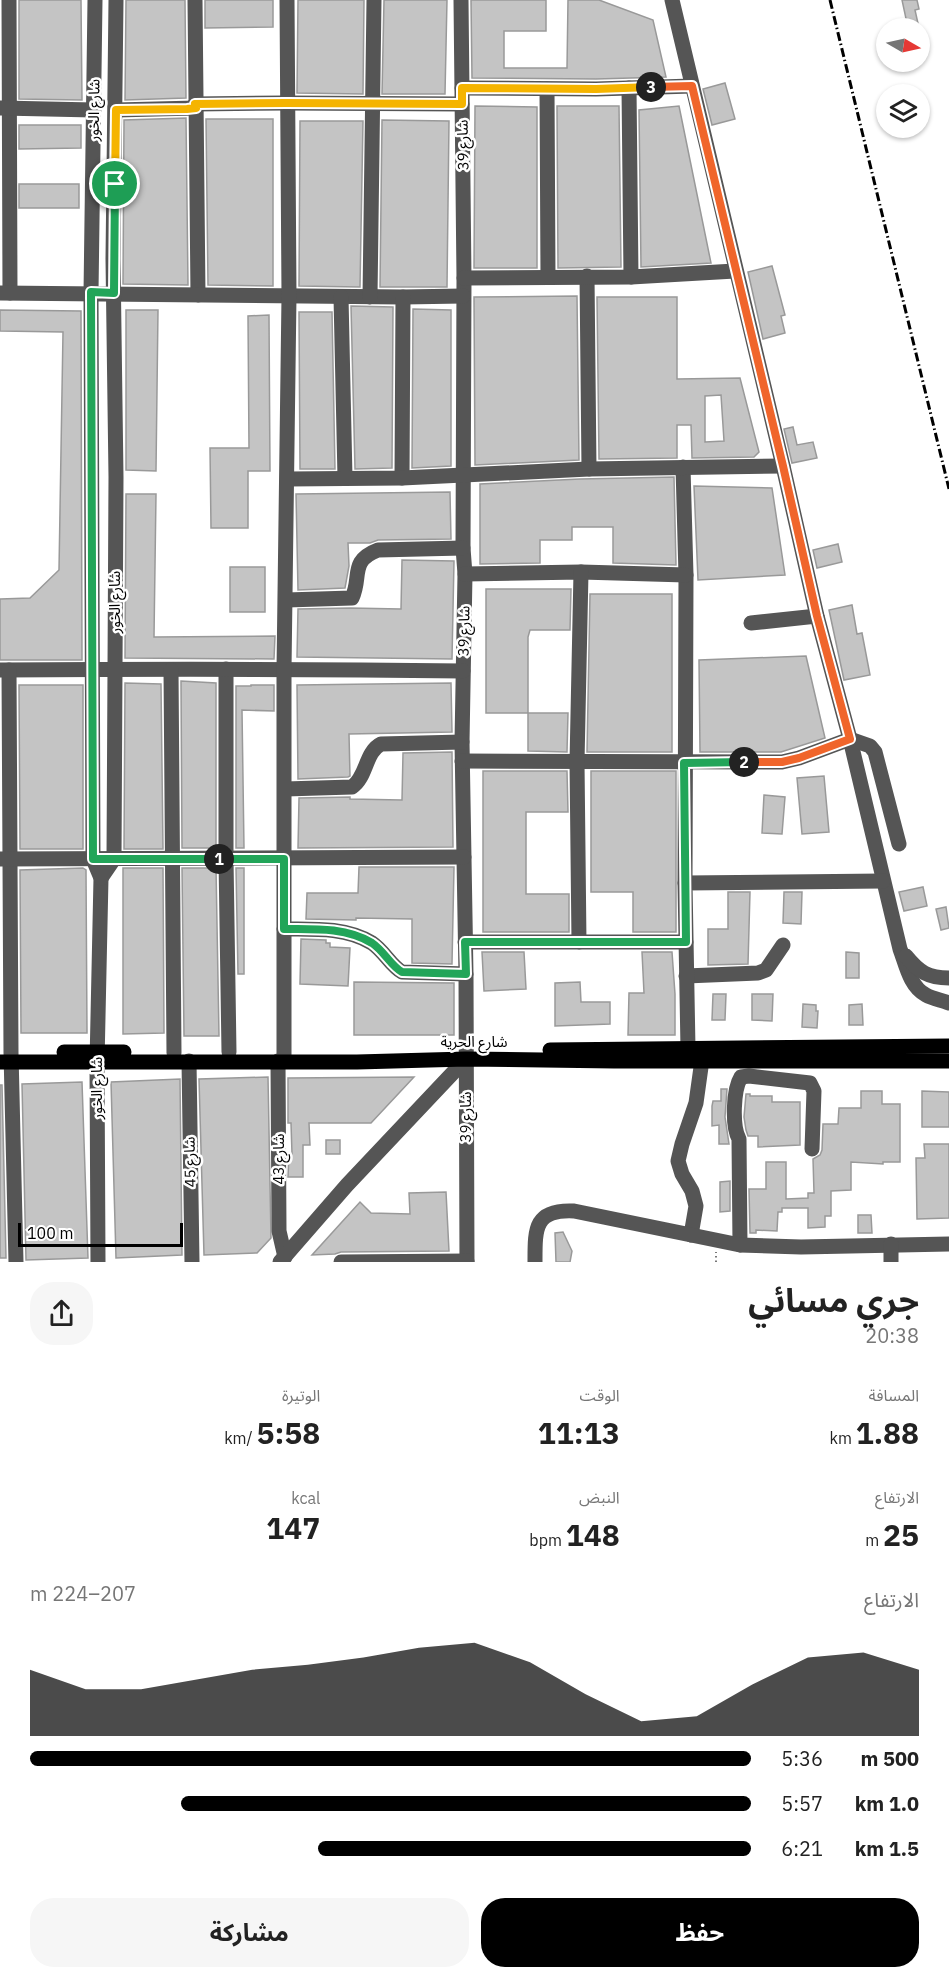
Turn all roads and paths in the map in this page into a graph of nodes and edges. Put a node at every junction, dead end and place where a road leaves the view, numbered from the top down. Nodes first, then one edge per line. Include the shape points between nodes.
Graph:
1 (9, 0) edge
2 (95, 0) edge
3 (116, 0) edge
4 (195, 0) edge
5 (287, 0) edge
6 (374, 0) edge
7 (461, 0) edge
8 (672, 0) edge
9 (95, 23) junction
10 (117, 23) junction
11 (692, 86) junction
12 (462, 88) junction
13 (629, 88) junction
14 (547, 89) junction
15 (286, 103) junction
16 (462, 104) junction
17 (374, 105) junction
18 (196, 106) junction
19 (4, 109) edge
20 (94, 110) junction
21 (116, 110) junction
22 (735, 271) junction
23 (587, 276) junction
24 (548, 277) junction
25 (631, 277) junction
26 (464, 278) junction
27 (91, 292) junction
28 (5, 293) edge
29 (114, 293) junction
30 (198, 295) junction
31 (288, 296) junction
32 (463, 296) junction
33 (341, 297) junction
34 (370, 297) junction
35 (403, 297) junction
36 (783, 466) junction
37 (683, 468) junction
38 (589, 470) junction
39 (462, 476) junction
40 (92, 477) junction
41 (116, 477) junction
42 (288, 478) junction
43 (345, 478) junction
44 (402, 478) junction
45 (463, 548) junction
46 (581, 572) junction
47 (465, 574) junction
48 (686, 575) junction
49 (286, 600) junction
50 (817, 616) junction
51 (751, 623) dead end
52 (226, 669) junction
53 (284, 669) junction
54 (5, 670) edge
55 (171, 670) junction
56 (92, 671) junction
57 (115, 671) junction
58 (463, 671) junction
59 (850, 739) junction
60 (462, 742) junction
61 (462, 761) junction
62 (577, 762) junction
63 (684, 763) junction
64 (285, 789) junction
65 (899, 844) dead end
66 (464, 857) junction
67 (5, 859) edge
68 (93, 859) junction
69 (114, 859) junction
70 (172, 859) junction
71 (226, 859) junction
72 (284, 859) junction
73 (101, 878) junction
74 (883, 881) junction
75 (685, 883) junction
76 (284, 929) junction
77 (465, 942) junction
78 (579, 942) junction
79 (686, 942) junction
80 (783, 945) dead end
81 (900, 949) junction
82 (466, 974) junction
83 (686, 976) junction
84 (949, 978) edge
85 (949, 1003) edge
86 (949, 1046) edge
87 (688, 1050) junction
88 (230, 1052) junction
89 (174, 1053) junction
90 (466, 1055) junction
91 (6, 1058) edge
92 (97, 1058) junction
93 (282, 1058) junction
94 (702, 1060) junction
95 (189, 1061) junction
96 (949, 1061) edge
97 (812, 1149) dead end
98 (692, 1236) junction
99 (891, 1244) junction
100 (949, 1244) edge
101 (740, 1245) junction
102 (283, 1259) edge
103 (15, 1262) edge
104 (98, 1262) edge
105 (192, 1262) edge
106 (341, 1262) edge
107 (366, 1262) edge
108 (467, 1262) edge
109 (535, 1262) edge
110 (891, 1262) edge

1 - 19 street
2 - 9 street, شارع الخور
3 - 10 street, شارع الخور
4 - 18 street
5 - 15 street, شارع 43
6 - 17 street
7 - 12 street, شارع 39
8 - 11 street
9 - 10 street
9 - 20 street, شارع الخور
10 - 21 street, شارع الخور
11 - 13 street
11 - 22 street
12 - 14 street
12 - 16 street, شارع 39
13 - 14 street
13 - 25 street
14 - 24 street
15 - 17 street
15 - 18 street
15 - 31 street, شارع 43
16 - 17 street
16 - 26 street, شارع 39
17 - 34 street
18 - 21 street
18 - 30 street
19 - 20 street
19 - 28 street
20 - 27 street, شارع الخور
21 - 29 street, شارع الخور
22 - 25 street
22 - 36 street
23 - 24 street
23 - 25 street
23 - 38 street
24 - 26 street
26 - 32 street, شارع 39
27 - 28 street
27 - 29 street
27 - 40 street, شارع الخور
29 - 30 street
29 - 41 street, شارع الخور
30 - 31 street
31 - 33 street
31 - 42 street, شارع 43
32 - 35 street
32 - 39 street, شارع 39
33 - 34 street
33 - 43 street
34 - 35 street
35 - 44 street
36 - 37 street
36 - 50 street
37 - 38 street
37 - 48 street
38 - 39 street
39 - 44 street
39 - 45 street, شارع 39
40 - 41 street
40 - 56 street, شارع الخور
41 - 57 street, شارع الخور
42 - 43 street
42 - 49 street, شارع 43
43 - 44 street
45 - 47 street, شارع 39
45 - 49 street via 378,550 358,564 352,598
46 - 47 street
46 - 48 street
46 - 62 street
47 - 58 street, شارع 39
48 - 63 street
49 - 53 street, شارع 43
50 - 51 street
50 - 59 street
52 - 53 street
52 - 55 street
52 - 71 street
53 - 58 street
53 - 64 street, شارع 43
54 - 56 street
54 - 67 street
55 - 57 street
55 - 70 street
56 - 57 street
56 - 68 street, شارع الخور
57 - 69 street, شارع الخور
58 - 60 street, شارع 39
59 - 63 street via 782,762
59 - 65 street via 861,741 875,752
59 - 74 street
60 - 61 street, شارع 39
60 - 64 street via 381,744 374,748 360,779 352,787
61 - 62 street
61 - 66 street, شارع 39
62 - 63 street
62 - 78 street
63 - 75 street
64 - 72 street, شارع 43
66 - 72 street
66 - 77 street, شارع 39
67 - 68 street
67 - 91 street
68 - 69 street
68 - 73 street, شارع الخور
69 - 70 street
69 - 73 street
70 - 71 street
70 - 89 street
71 - 72 street
71 - 88 street
72 - 76 street, شارع 43
73 - 92 street, شارع الخور
74 - 75 street
74 - 81 street
75 - 79 street
76 - 82 street via 330,929 371,942 402,972
76 - 93 street, شارع 43
77 - 78 street
77 - 82 street, شارع 39
78 - 79 street
79 - 83 street
80 - 83 street via 766,970 758,973
81 - 84 street via 916,969 930,976
81 - 85 street via 918,990
82 - 90 street, شارع 39
83 - 87 street
86 - 87 main road, شارع الحرية
87 - 90 main road, شارع الحرية
88 - 89 main road, شارع الحرية
88 - 93 main road, شارع الحرية
89 - 92 main road, شارع الحرية
90 - 93 main road, شارع الحرية via 357,1062
90 - 94 main road, شارع الحرية
90 - 102 street
90 - 108 street, شارع 39
91 - 92 main road, شارع الحرية
91 - 103 street
92 - 95 main road, شارع الحرية
92 - 104 street, شارع الخور
93 - 95 main road, شارع الحرية
93 - 102 street, شارع 43 via 279,1231
94 - 96 main road, شارع الحرية
94 - 98 street via 696,1103 678,1161 696,1206
95 - 105 street, شارع 45
97 - 101 street via 814,1091 810,1083 741,1077 736,1084 734,1119 739,1139
98 - 101 street
98 - 109 street via 574,1211 553,1212 539,1222
99 - 100 street
99 - 101 street
99 - 110 street
106 - 107 street
107 - 108 street

